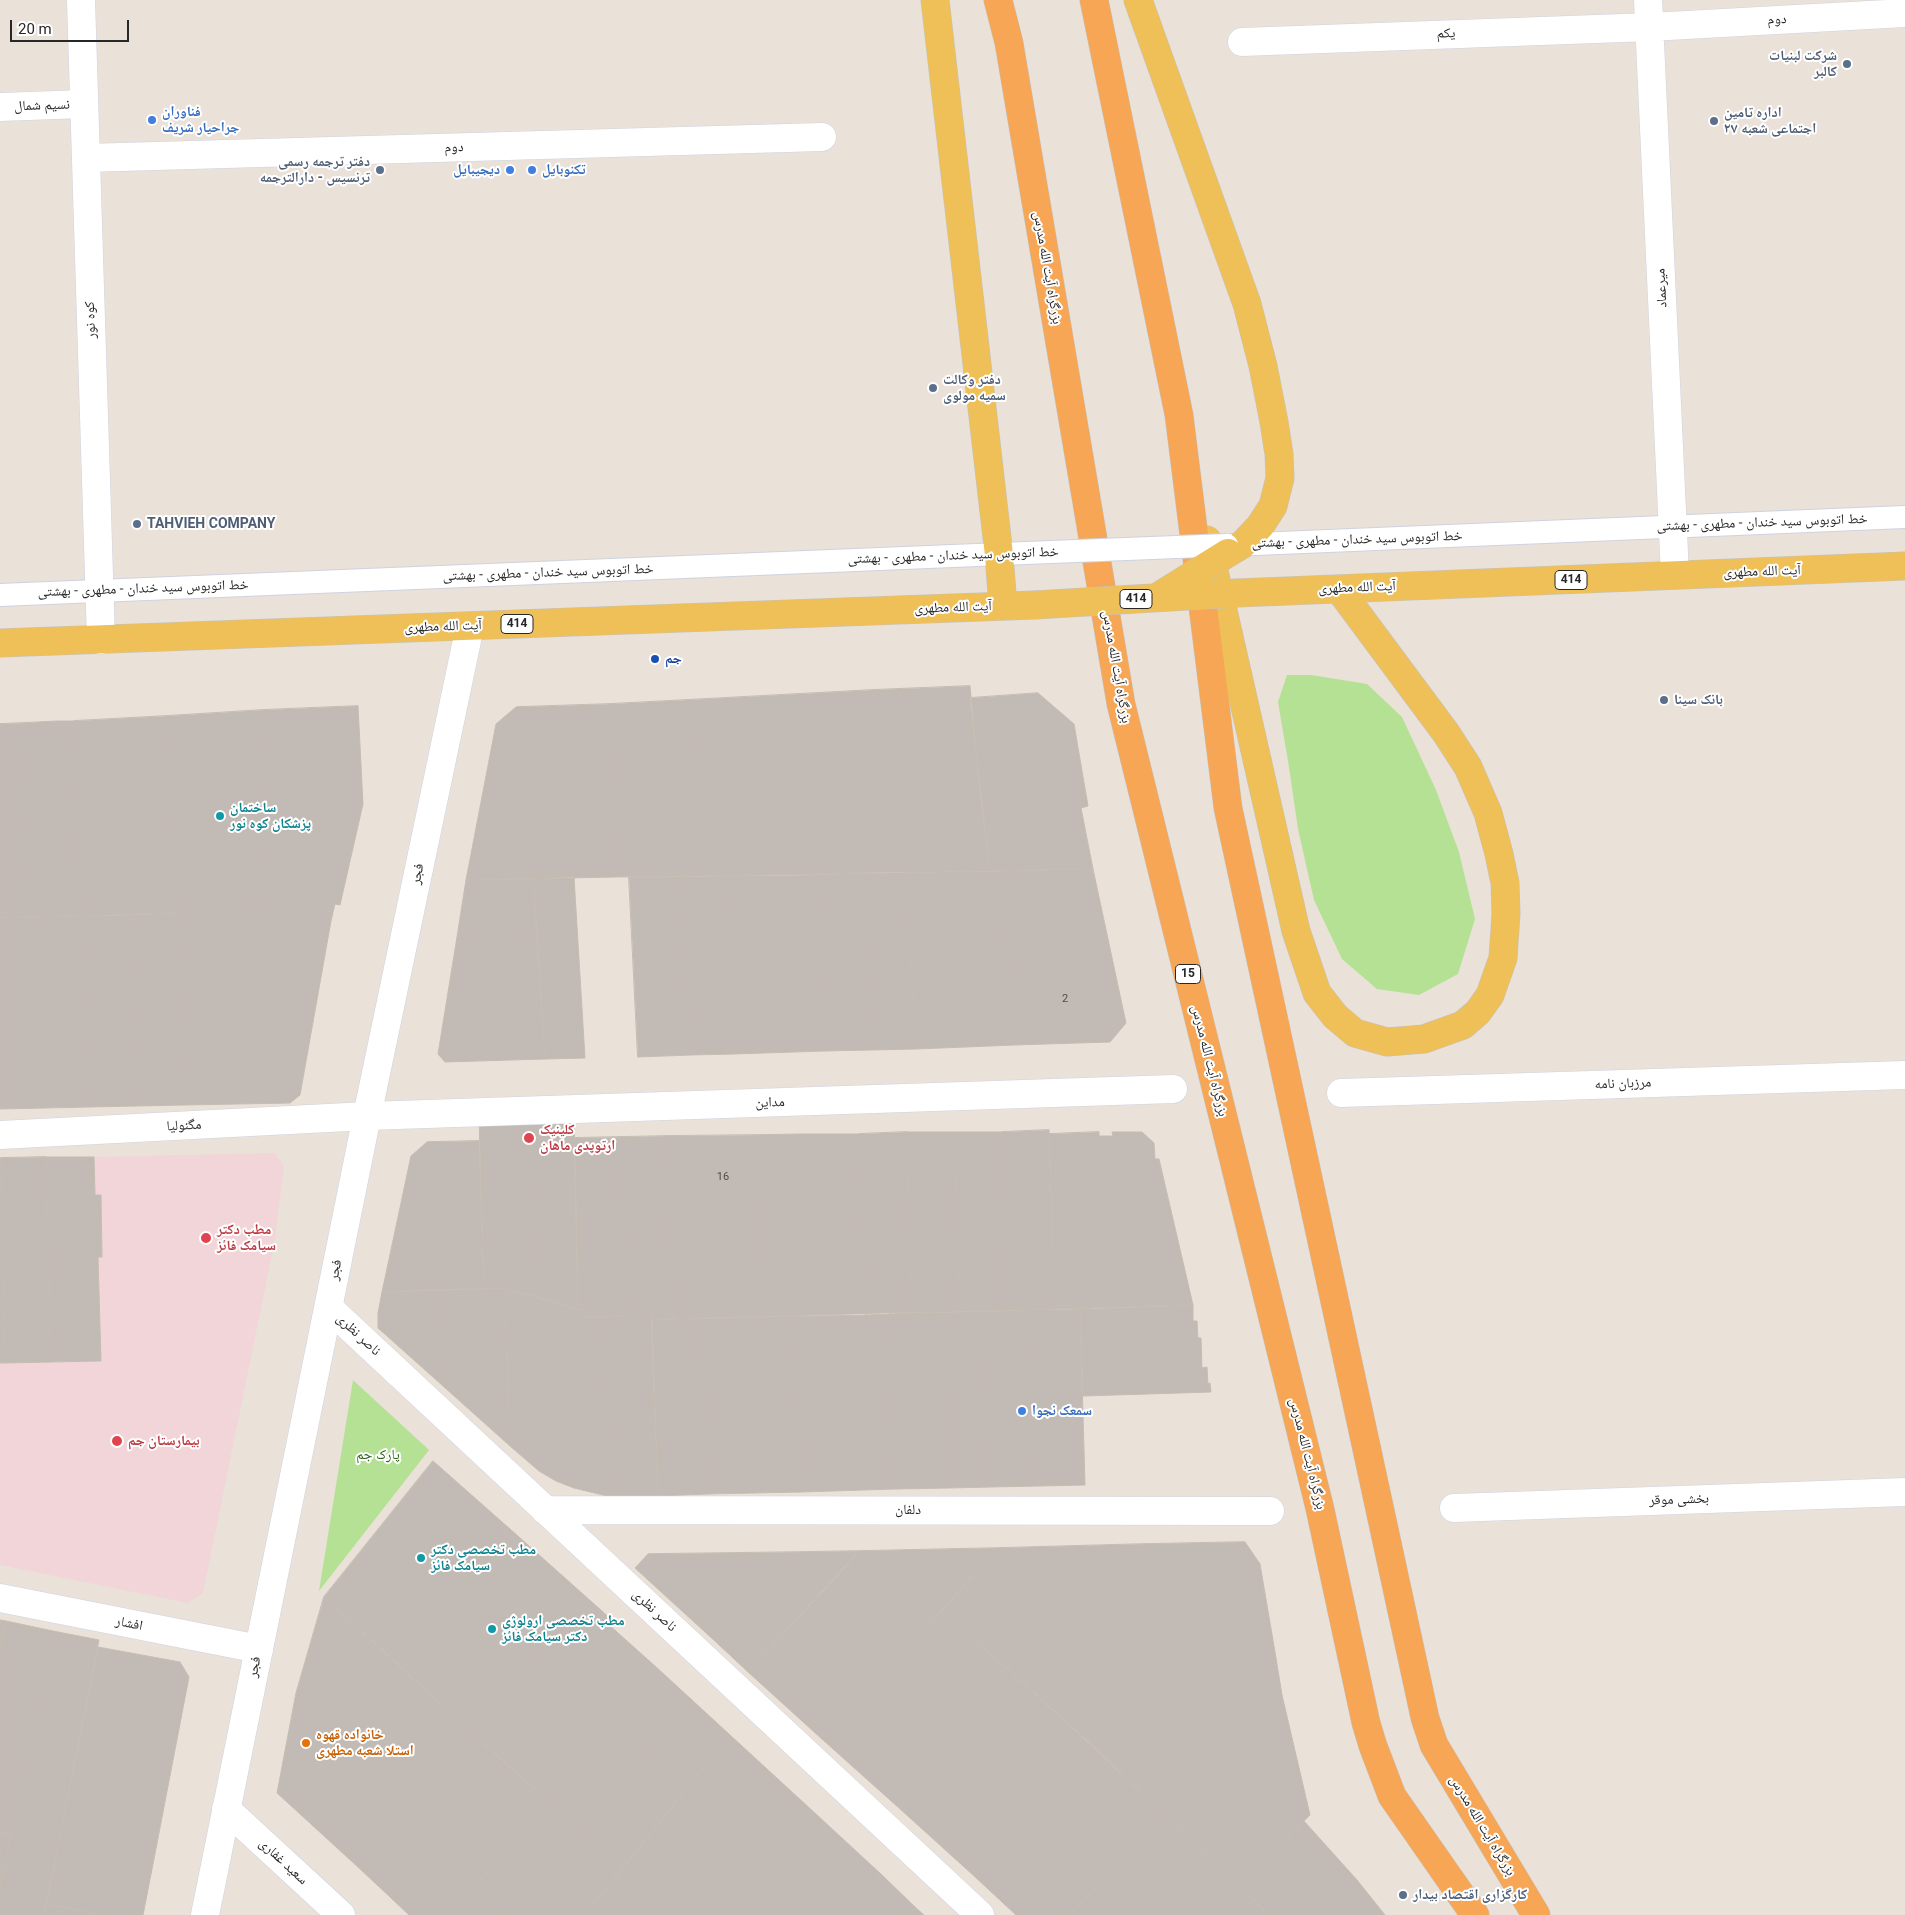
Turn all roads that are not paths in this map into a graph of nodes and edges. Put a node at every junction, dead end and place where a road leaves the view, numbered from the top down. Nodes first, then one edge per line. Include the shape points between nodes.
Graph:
1 (81, 0) edge
2 (935, 0) edge
3 (998, 0) edge
4 (1094, 0) edge
5 (1138, 0) edge
6 (1648, 0) edge
7 (1905, 13) edge
8 (1650, 27) junction
9 (1242, 42) dead end
10 (84, 104) junction
11 (0, 107) edge
12 (822, 137) dead end
13 (86, 158) junction
14 (1179, 415) junction
15 (1905, 517) edge
16 (1673, 526) junction
17 (1232, 548) junction
18 (999, 555) junction
19 (1905, 566) edge
20 (1675, 575) junction
21 (1339, 589) junction
22 (100, 591) junction
23 (0, 595) edge
24 (1155, 598) junction
25 (1003, 606) junction
26 (470, 626) junction
27 (101, 640) junction
28 (0, 643) edge
29 (1905, 1075) edge
30 (1173, 1089) dead end
31 (1341, 1093) dead end
32 (367, 1116) junction
33 (0, 1136) edge
34 (329, 1308) junction
35 (1905, 1492) edge
36 (1454, 1508) dead end
37 (545, 1510) junction
38 (1270, 1511) dead end
39 (0, 1598) edge
40 (259, 1649) junction
41 (226, 1809) junction
42 (205, 1915) edge
43 (340, 1915) edge
44 (980, 1915) edge
45 (1474, 1915) edge
46 (1536, 1915) edge

1 - 10 street, کوه نور
2 - 18 main road
3 - 45 highway, بزرگراه آیت الله مدرس / 15 via 1011,53 1121,704 1320,1509 1366,1723 1392,1796
4 - 14 highway, بزرگراه آیت الله مدرس
5 - 17 main road via 1248,304 1279,454 1280,478 1273,506 1260,526
6 - 8 street, میرعماد
7 - 8 street, دوم
8 - 9 street, یکم
8 - 16 street, میرعماد
10 - 11 street, نسیم شمال
10 - 13 street, کوه نور
12 - 13 street, دوم
13 - 22 street, کوه نور
14 - 21 main road via 1296,931 1317,993 1355,1034 1386,1042 1424,1039 1463,1025 1490,995 1502,958 1505,883 1488,813 1468,768 1415,690
14 - 46 highway, بزرگراه آیت الله مدرس via 1228,808 1425,1718 1434,1745
15 - 16 lane, خط اتوبوس سید خندان - مطهری - بهشتی
16 - 17 lane, خط اتوبوس سید خندان - مطهری - بهشتی
16 - 20 street, میرعماد
17 - 18 lane, خط اتوبوس سید خندان - مطهری - بهشتی, bridge
17 - 24 main road, bridge
18 - 22 lane, خط اتوبوس سید خندان - مطهری - بهشتی
18 - 25 main road
19 - 20 main road, آیت الله مطهری / 414
20 - 21 main road, آیت الله مطهری / 414
21 - 24 main road, آیت الله مطهری / 414, bridge
22 - 23 lane, خط اتوبوس سید خندان - مطهری - بهشتی
22 - 27 street, کوه نور
24 - 25 main road, آیت الله مطهری / 414, bridge
25 - 26 main road, آیت الله مطهری / 414
26 - 27 main road, آیت الله مطهری / 414
26 - 32 street, فجر
27 - 28 main road, آیت الله مطهری / 414
29 - 31 street, مرزبان نامه
30 - 32 street, مداین
32 - 33 street, مگنولیا
32 - 34 street, فجر
34 - 37 street, ناصر نظری
34 - 40 street, فجر
35 - 36 street, بخشی موقر
37 - 38 street, دلفان
37 - 44 street, ناصر نظری
39 - 40 street, افشار
40 - 41 street, فجر
41 - 42 street, فجر
41 - 43 street, سعید غفاری

